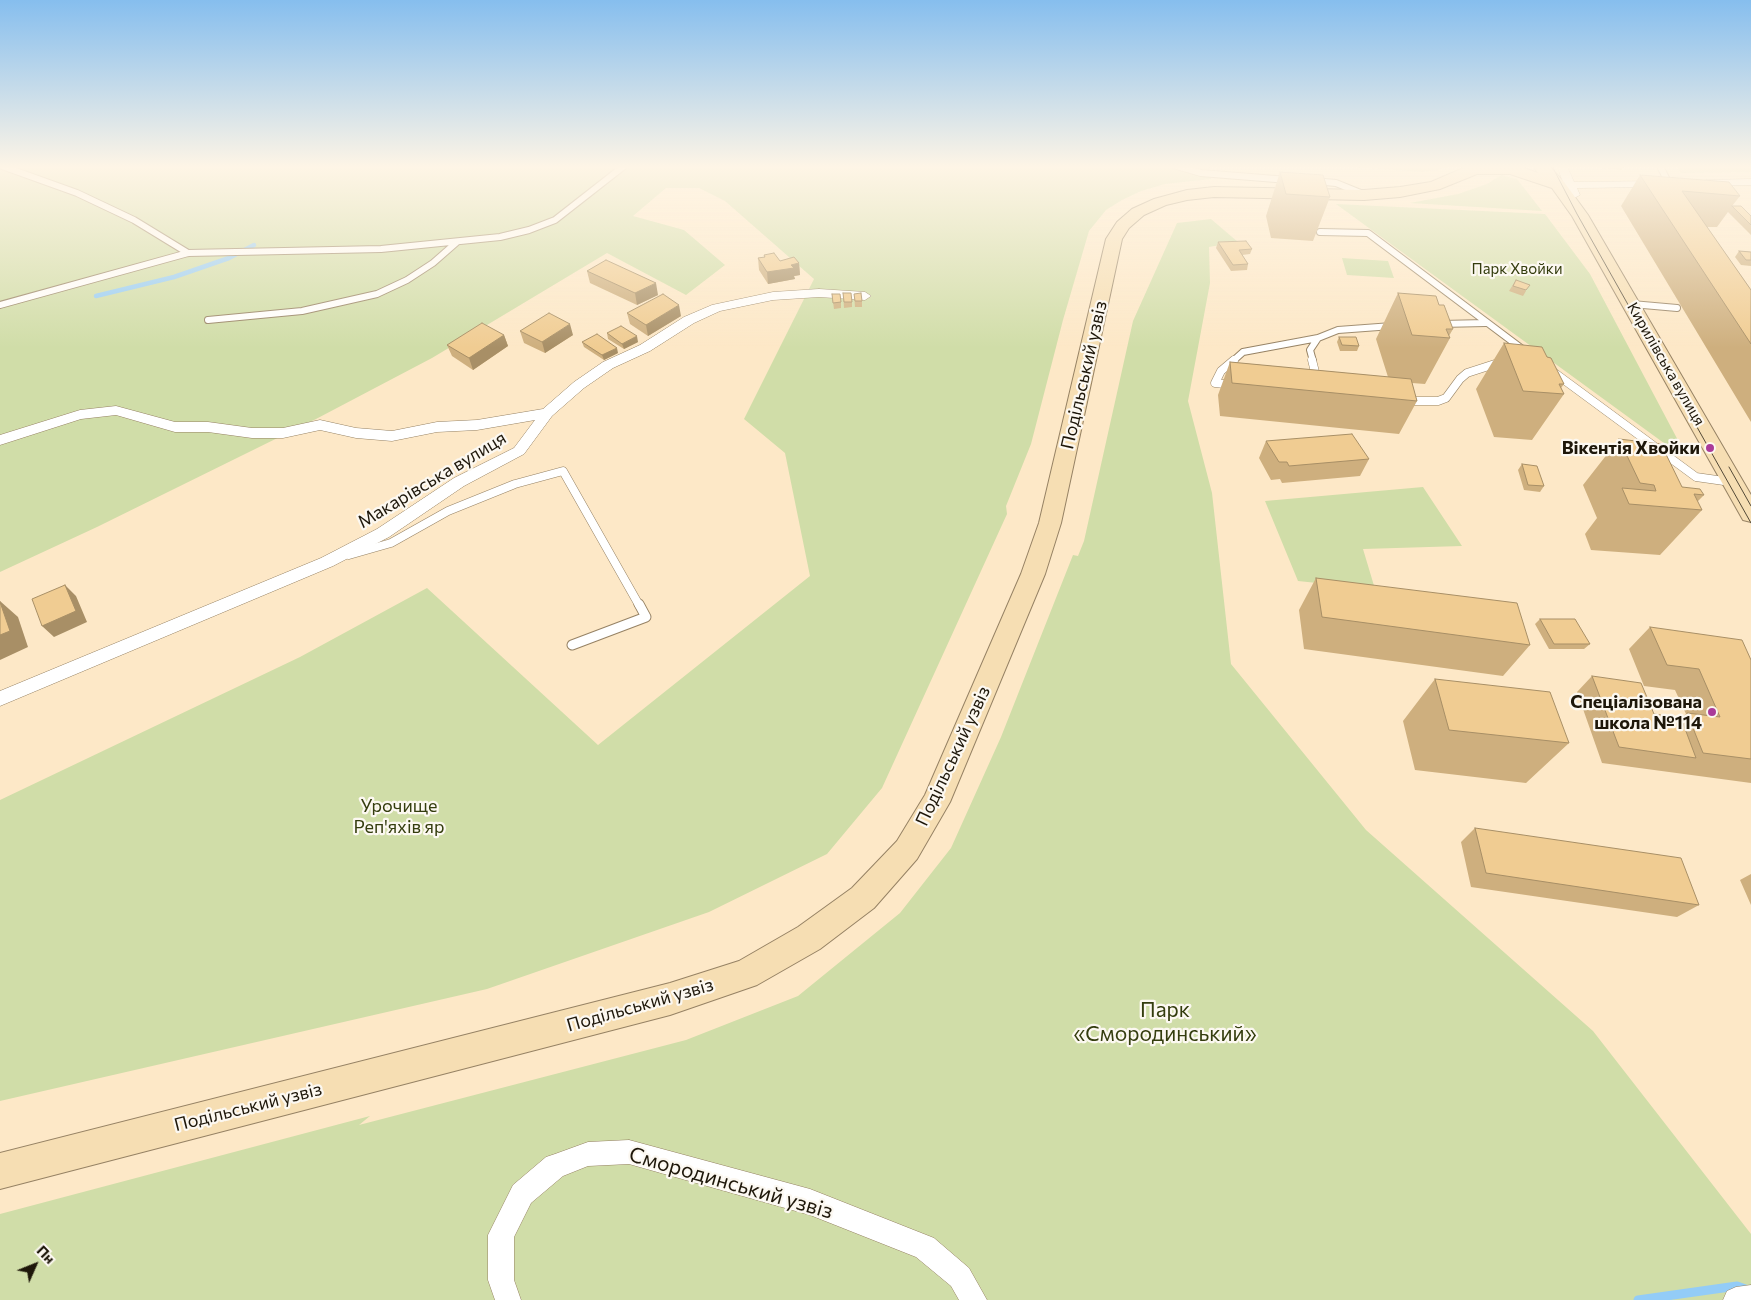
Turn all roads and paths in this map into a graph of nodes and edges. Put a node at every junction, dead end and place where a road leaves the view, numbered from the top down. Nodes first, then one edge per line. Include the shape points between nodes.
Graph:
1 (144, 227) edge
2 (538, 227) edge
3 (1122, 227) edge
4 (1587, 227) edge
5 (1320, 232) edge
6 (457, 242) junction
7 (188, 253) junction
8 (865, 296) dead end
9 (1632, 304) junction
10 (0, 305) edge
11 (1677, 308) dead end
12 (208, 320) dead end
13 (1486, 323) junction
14 (1431, 325) edge
15 (1404, 326) edge
16 (1318, 338) junction
17 (1528, 353) junction
18 (1519, 356) edge
19 (1510, 359) edge
20 (1536, 359) edge
21 (1544, 364) edge
22 (1318, 384) edge
23 (1243, 385) edge
24 (1394, 400) edge
25 (547, 413) junction
26 (0, 440) edge
27 (1733, 482) junction
28 (1751, 514) edge
29 (327, 562) junction
30 (572, 645) dead end
31 (0, 699) edge
32 (0, 1171) edge
33 (1751, 1298) edge
34 (508, 1300) edge
35 (974, 1300) edge
36 (1736, 1300) edge

1 - 7 lane
2 - 6 lane via 500,237
3 - 32 street, Подільський узвіз via 1114,239 1050,524 1033,574 936,802 907,850 863,898 809,938 746,974 670,999
4 - 9 street, Кирилівська вулиця
5 - 13 lane via 1368,234
6 - 7 lane via 381,249
6 - 12 lane via 414,276 377,294 302,311
7 - 10 lane
8 - 25 street, Макарівська вулиця via 819,293 773,296 716,308 689,320 646,348 608,365
9 - 11 lane
9 - 27 street, Кирилівська вулиця
13 - 14 lane
13 - 17 lane
15 - 16 lane via 1338,330
16 - 22 lane via 1310,350
16 - 23 lane via 1243,352 1221,371 1215,383
17 - 18 lane
17 - 20 lane
19 - 24 lane via 1467,373 1446,398 1438,401
21 - 27 lane via 1696,477
25 - 26 street via 392,436 320,425 275,433 175,427 116,410 80,415
25 - 29 street, Макарівська вулиця via 519,451 459,482 383,533
27 - 28 street, Кирилівська вулиця
29 - 30 lane via 391,543 448,510 516,484 563,471 646,616
29 - 31 street, Макарівська вулиця
33 - 36 street
34 - 35 street, Смородинський узвіз via 501,1280 501,1234 522,1194 555,1166 588,1154 629,1152 810,1202 925,1247 960,1278

